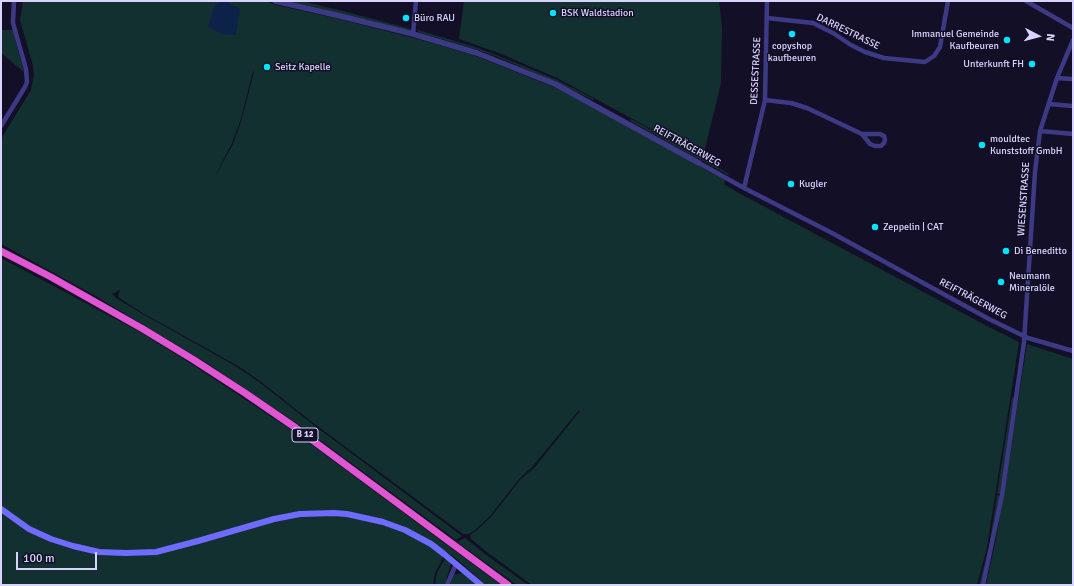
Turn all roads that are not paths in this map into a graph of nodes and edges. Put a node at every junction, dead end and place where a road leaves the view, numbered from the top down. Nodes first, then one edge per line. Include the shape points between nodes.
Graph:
1 (14, 1) edge
2 (276, 1) edge
3 (416, 1) edge
4 (768, 1) edge
5 (948, 1) edge
6 (1026, 1) edge
7 (767, 18) junction
8 (1073, 28) edge
9 (413, 34) junction
10 (1073, 40) edge
11 (1070, 51) edge
12 (1057, 78) junction
13 (1073, 79) edge
14 (765, 100) junction
15 (1049, 104) junction
16 (1073, 106) edge
17 (1, 126) edge
18 (1040, 131) junction
19 (862, 134) junction
20 (1073, 134) edge
21 (699, 163) joint
22 (744, 188) junction
23 (2, 252) edge
24 (1024, 336) junction
25 (1073, 351) edge
26 (1, 509) edge
27 (456, 564) junction
28 (447, 585) edge
29 (481, 585) edge
30 (508, 585) edge
31 (983, 585) edge

1 - 17 street via 13,23 26,69 27,82
2 - 9 street, REIFTRÄGERWEG
3 - 9 street
4 - 7 street, DESSESTRASSE
5 - 7 street, DARRESTRASSE via 940,47 934,56 925,62 884,58 865,52 813,23
6 - 8 street
7 - 14 street, DESSESTRASSE
9 - 21 street, REIFTRÄGERWEG via 477,53 555,84
10 - 11 street, WIESENSTRASSE
11 - 12 street, WIESENSTRASSE
12 - 13 street
12 - 15 street, WIESENSTRASSE
14 - 19 street via 791,103
14 - 22 street, DESSESTRASSE
15 - 16 street
15 - 18 street, WIESENSTRASSE
18 - 20 street
18 - 24 street, WIESENSTRASSE
19 - 19 street via 870,144 881,146 884,143 884,136 880,134
21 - 22 street, REIFTRÄGERWEG
22 - 24 street, REIFTRÄGERWEG
23 - 30 highway, B 12 via 143,329 245,393
24 - 25 street, REIFTRÄGERWEG
24 - 31 street, WIESENSTRASSE via 1002,495
26 - 27 main road via 29,529 51,539 99,552 126,554 156,552 300,514 347,514 405,530 431,544
27 - 28 street
27 - 29 main road

